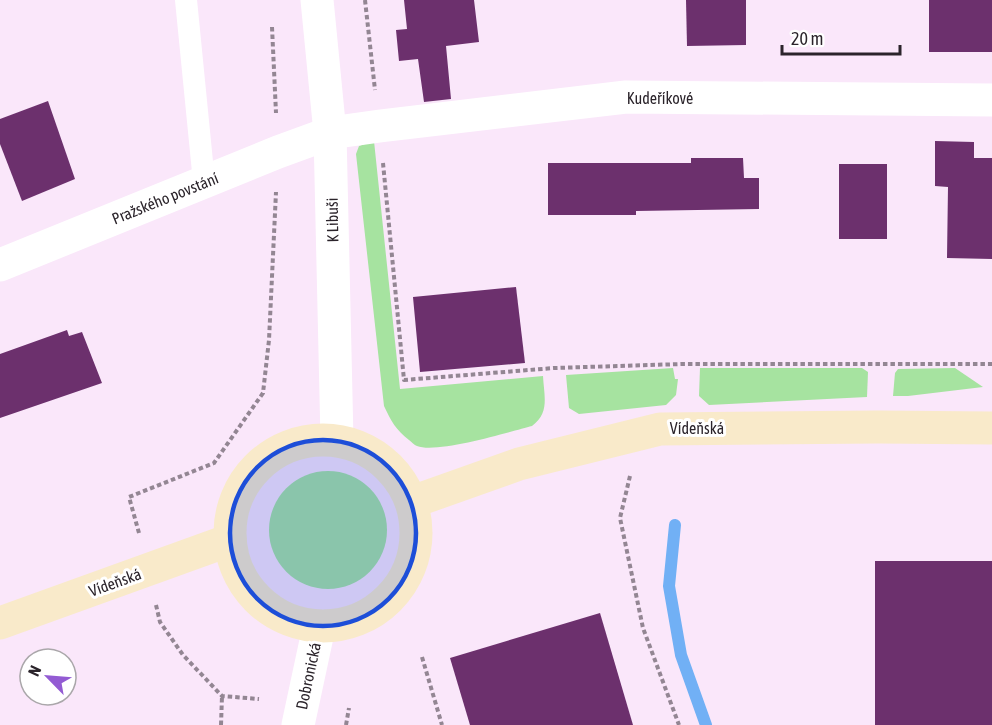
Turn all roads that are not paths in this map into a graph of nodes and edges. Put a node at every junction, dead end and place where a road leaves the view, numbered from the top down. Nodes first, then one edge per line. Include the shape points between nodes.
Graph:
1 (186, 0) edge
2 (317, 0) edge
3 (992, 100) edge
4 (330, 133) junction
5 (204, 182) junction
6 (0, 265) edge
7 (992, 428) edge
8 (337, 440) junction
9 (412, 502) junction
10 (230, 540) junction
11 (0, 623) edge
12 (319, 627) junction
13 (298, 725) edge

1 - 5 lane
2 - 4 street, K Libuši
3 - 4 street, Kudeříkové via 626,97
4 - 5 street, Pražského povstání
4 - 8 street, K Libuši
5 - 6 street, Pražského povstání
7 - 9 main road, Vídeňská via 660,429 519,464
8 - 9 main road via 372,452 396,474
8 - 10 main road via 304,441 284,448 253,471 236,499
9 - 12 main road via 417,522 414,559 389,600 372,614 351,623
10 - 11 main road, Vídeňská
10 - 12 main road via 238,572 260,602 287,620
12 - 13 street, Dobronická

